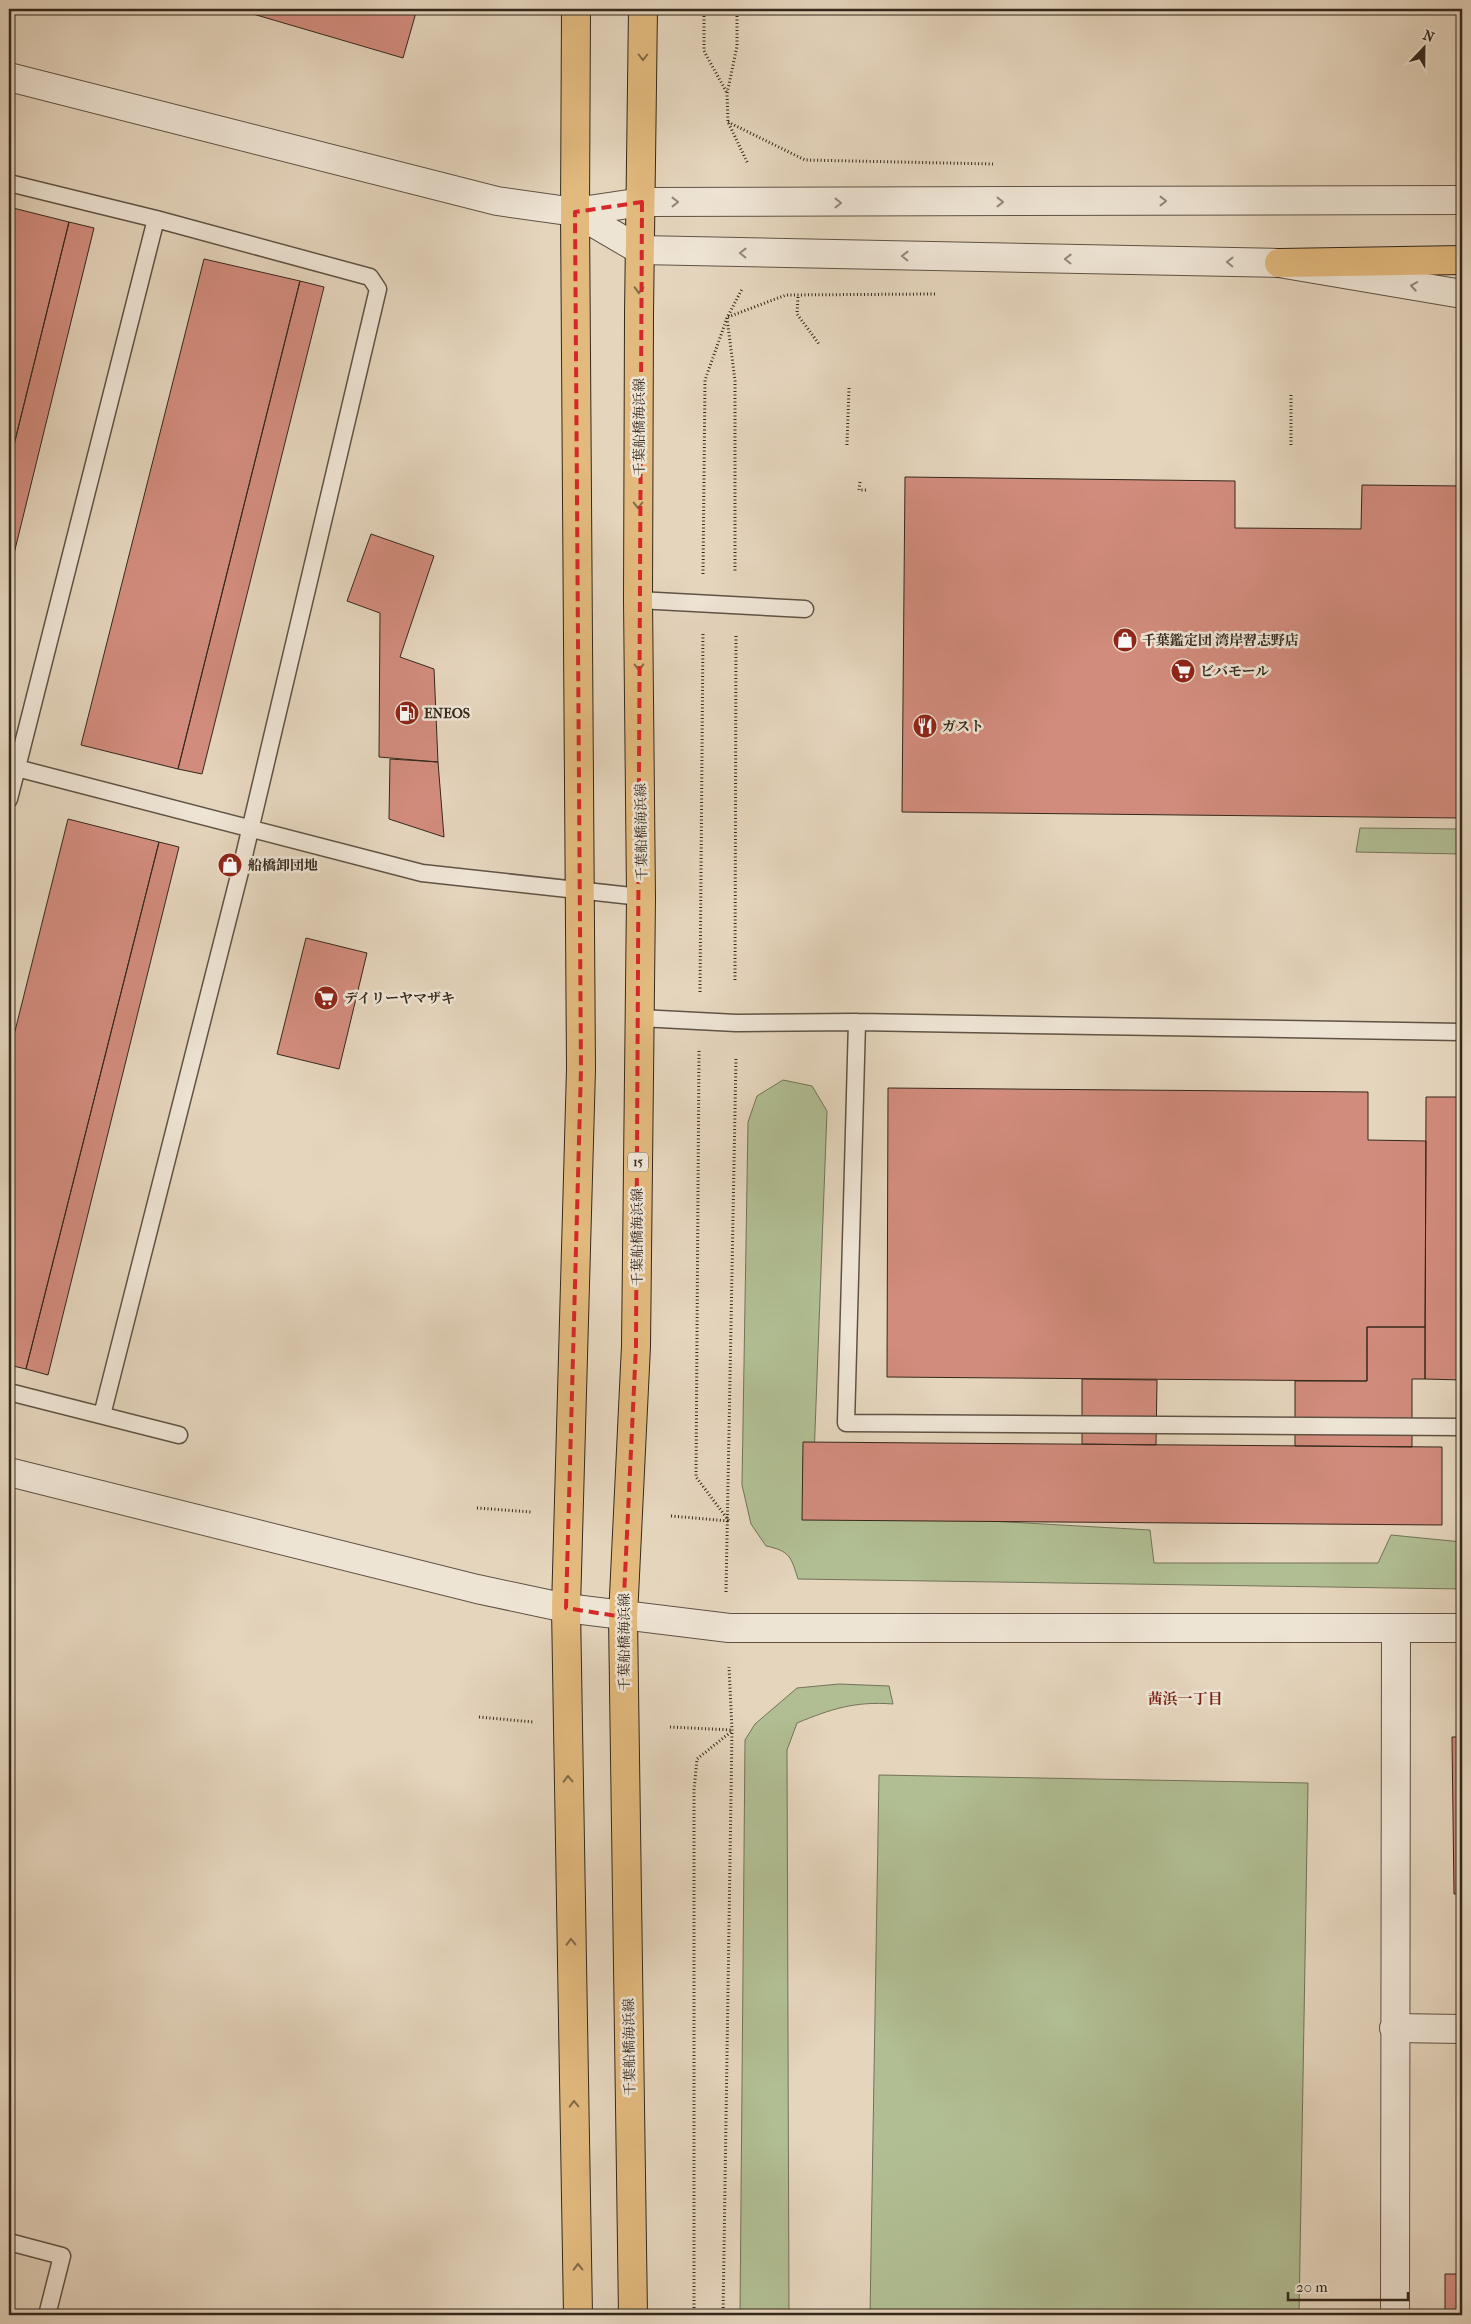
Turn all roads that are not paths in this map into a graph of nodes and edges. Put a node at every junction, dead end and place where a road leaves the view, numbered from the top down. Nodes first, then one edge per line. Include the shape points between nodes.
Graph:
1 (576, 9) edge
2 (644, 9) edge
3 (9, 77) edge
4 (9, 183) edge
5 (1462, 200) edge
6 (642, 202) junction
7 (575, 212) junction
8 (156, 219) junction
9 (640, 250) junction
10 (1462, 260) edge
11 (1279, 264) junction
12 (1462, 294) edge
13 (638, 600) junction
14 (806, 609) dead end
15 (12, 767) edge
16 (9, 799) edge
17 (250, 828) junction
18 (580, 890) junction
19 (641, 897) junction
20 (640, 1018) junction
21 (857, 1022) junction
22 (1462, 1032) edge
23 (9, 1392) edge
24 (102, 1415) junction
25 (1462, 1427) edge
26 (178, 1435) dead end
27 (9, 1472) edge
28 (566, 1608) junction
29 (623, 1617) junction
30 (1396, 1628) junction
31 (1462, 1628) edge
32 (1394, 2028) junction
33 (1462, 2029) edge
34 (9, 2242) edge
35 (48, 2315) edge
36 (578, 2315) edge
37 (633, 2315) edge
38 (1395, 2315) edge

1 - 7 main road
2 -> 6 main road, 千葉船橋海浜線 / 15
3 - 7 street via 497,201
4 - 8 lane
6 -> 5 street
6 - 7 street
6 - 9 main road, 千葉船橋海浜線 / 15
7 - 9 street
7 - 18 main road
8 - 15 lane
8 - 17 lane via 370,277 378,289
11 -> 9 street
9 -> 13 main road, 千葉船橋海浜線 / 15
10 - 11 main road
12 -> 11 street
13 - 14 lane
13 -> 19 main road, 千葉船橋海浜線 / 15
15 - 16 lane
15 - 17 lane
17 - 18 lane via 422,873
17 - 24 lane
18 - 19 lane
18 - 28 main road via 581,1069
19 - 20 main road, 千葉船橋海浜線 / 15
20 - 21 lane via 736,1023
20 - 29 main road, 千葉船橋海浜線 / 15 via 636,1346
21 - 22 lane
21 - 25 lane via 846,1423
23 - 24 lane
24 - 26 lane
27 - 28 street via 477,1589
28 - 29 street
36 -> 28 main road
29 - 30 street via 729,1628
29 - 37 main road, 千葉船橋海浜線 / 15
30 - 31 street
30 - 32 street
32 - 33 street
32 - 38 street
34 - 35 lane via 62,2256

